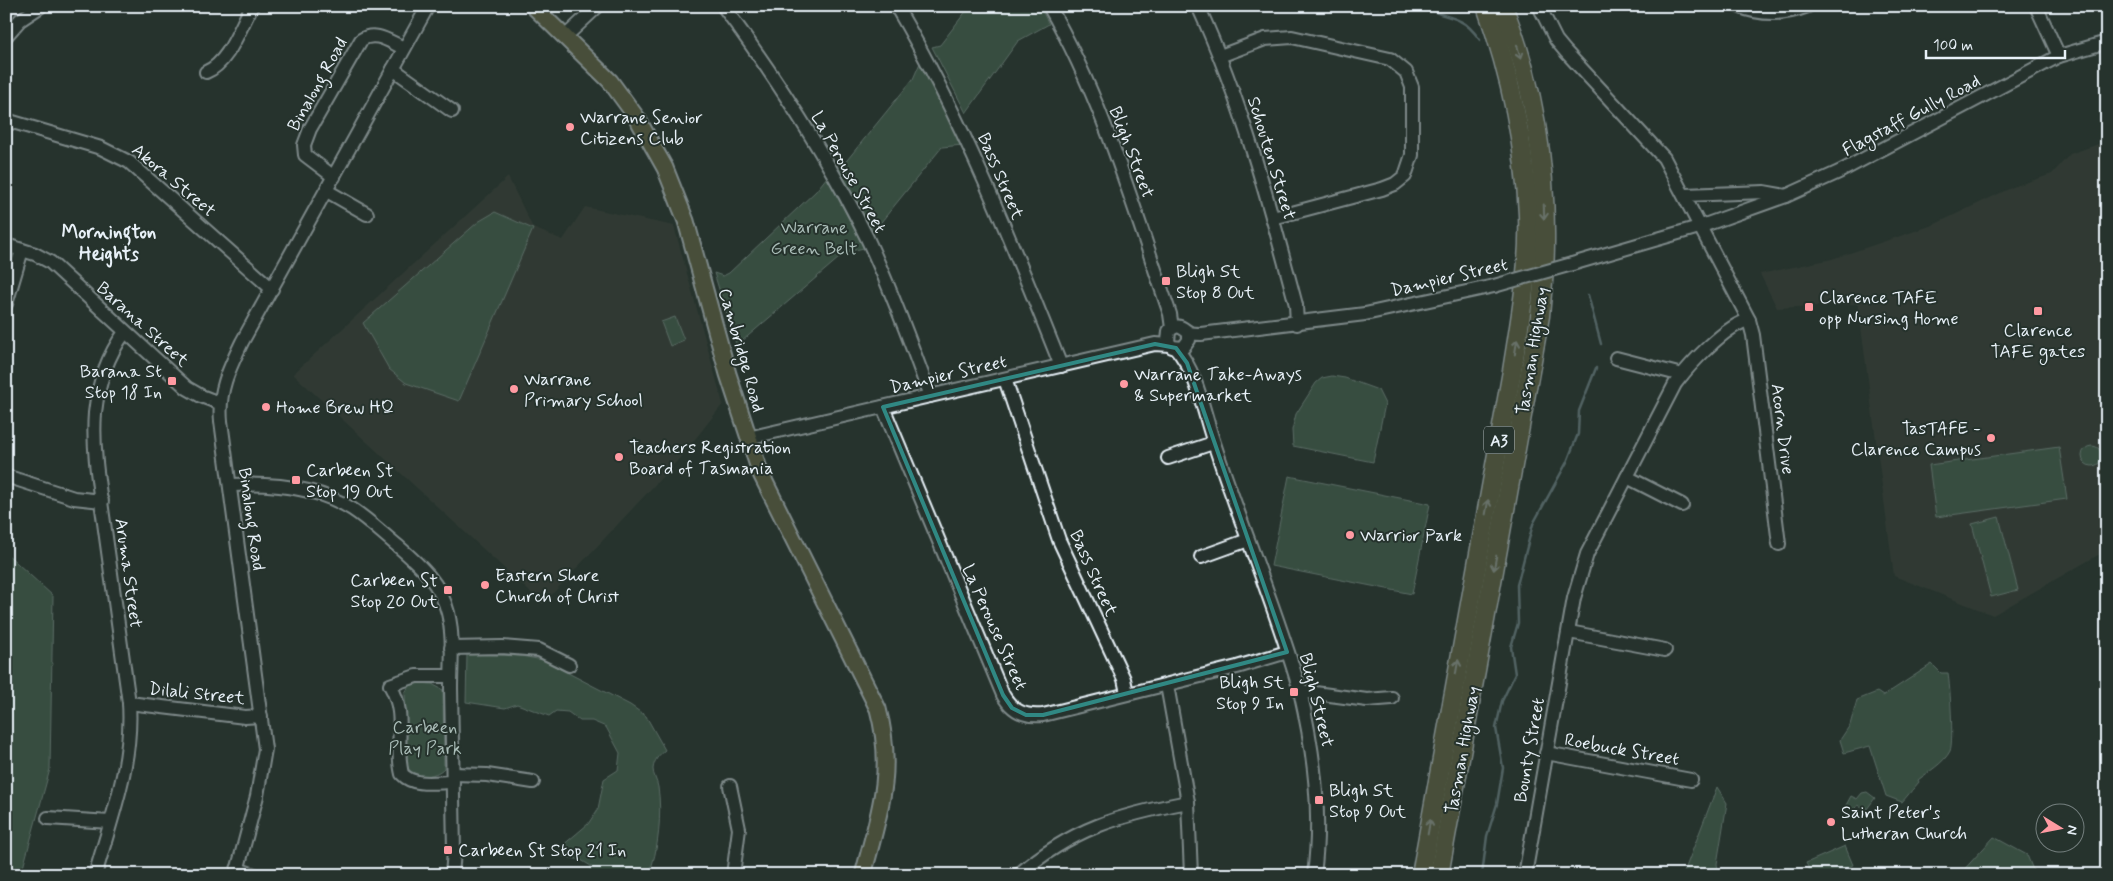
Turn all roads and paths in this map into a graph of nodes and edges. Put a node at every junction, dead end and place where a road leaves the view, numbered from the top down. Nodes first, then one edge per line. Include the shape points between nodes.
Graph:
1 (41, 6) edge
2 (252, 6) edge
3 (428, 6) edge
4 (533, 6) edge
5 (598, 6) edge
6 (722, 6) edge
7 (896, 6) edge
8 (1049, 6) edge
9 (1198, 6) edge
10 (1486, 6) edge
11 (1503, 6) edge
12 (1539, 6) edge
13 (1738, 6) edge
14 (1808, 6) edge
15 (2036, 6) edge
16 (6, 36) edge
17 (566, 36) junction
18 (2107, 42) edge
19 (404, 48) junction
20 (1220, 56) junction
21 (2059, 56) junction
22 (393, 69) junction
23 (206, 72) dead end
24 (452, 111) dead end
25 (6, 120) edge
26 (334, 177) junction
27 (326, 191) junction
28 (1685, 195) junction
29 (1786, 196) junction
30 (367, 214) dead end
31 (1273, 218) junction
32 (1699, 226) junction
33 (6, 245) edge
34 (22, 250) junction
35 (272, 289) junction
36 (6, 304) edge
37 (1749, 320) junction
38 (1297, 324) junction
39 (125, 332) junction
40 (1181, 337) junction
41 (1616, 358) dead end
42 (1061, 366) junction
43 (1682, 375) junction
44 (1005, 379) junction
45 (930, 396) junction
46 (219, 403) junction
47 (883, 407) junction
48 (748, 438) junction
49 (1213, 442) junction
50 (1168, 458) dead end
51 (6, 476) edge
52 (1627, 477) junction
53 (231, 486) junction
54 (102, 501) junction
55 (1682, 505) dead end
56 (1248, 540) junction
57 (1779, 544) dead end
58 (1201, 557) dead end
59 (1569, 632) junction
60 (451, 648) junction
61 (1665, 650) dead end
62 (1287, 652) junction
63 (565, 658) dead end
64 (451, 676) junction
65 (1167, 685) junction
66 (1300, 691) junction
67 (1128, 693) junction
68 (1392, 698) dead end
69 (129, 703) junction
70 (261, 716) junction
71 (1546, 753) junction
72 (453, 778) junction
73 (1691, 780) dead end
74 (534, 782) dead end
75 (730, 786) dead end
76 (1188, 802) junction
77 (48, 818) dead end
78 (110, 822) junction
79 (96, 872) dead end
80 (236, 872) edge
81 (1527, 874) edge
82 (255, 875) edge
83 (452, 875) edge
84 (734, 875) edge
85 (863, 875) edge
86 (1018, 875) edge
87 (1191, 875) edge
88 (1314, 875) edge
89 (1420, 875) edge
90 (1439, 875) edge

1 - 16 street via 20,20
2 - 23 street via 222,60
3 - 19 street, Binalong Road
4 - 17 main road, Cambridge Road
5 - 17 street
6 - 45 street, La Perouse Street via 788,100 835,177 899,312
7 - 42 street, Bass Street via 928,60 967,141
8 - 40 street, Bligh Street via 1078,64 1114,150 1170,314
9 - 20 street, Schouten Street
89 -> 10 highway, Tasman Highway / A3 via 1512,371 1526,263 1528,217 1517,119 1504,58
11 -> 90 highway, Tasman Highway / A3 via 1514,33 1534,113 1543,181 1546,245 1540,316
12 - 28 street via 1556,40 1661,154
13 - 14 street via 1770,14
15 - 21 street
17 - 48 main road, Cambridge Road via 618,91 653,144 676,190
18 - 21 street, Flagstaff Gully Road
19 - 22 street, Binalong Road
19 - 26 street, Binalong Road via 375,35 361,40 310,129 304,145 305,155
20 - 31 street, Schouten Street
20 - 31 street via 1265,39 1301,38 1390,59 1402,67 1410,79 1413,96 1412,155 1408,170 1400,180 1382,189
21 - 29 street, Flagstaff Gully Road via 1839,172
22 - 24 street
22 - 26 street, Binalong Road
25 - 35 street, Akora Street via 101,148 129,162
26 - 27 street, Binalong Road
27 - 30 street
27 - 35 street, Binalong Road
28 - 29 street via 1764,192
28 - 32 street
29 - 32 street, Flagstaff Gully Road
31 - 38 street, Schouten Street via 1296,305
32 - 37 street
32 - 38 street, Dampier Street, bridge via 1494,286 1391,310
33 - 34 street, Barana Street
34 - 36 street
34 - 39 street, Barana Street via 50,262
35 - 46 street, Binalong Road via 227,374
37 - 43 street, Bounty Street via 1732,327
37 - 57 street, Acorn Drive via 1769,448
38 - 40 street, Dampier Street
39 - 46 street, Barana Street via 187,388
39 - 54 street, Aruma Street via 107,363 96,411
40 - 42 street, Dampier Street
40 - 49 street, Bligh Street
41 - 43 street
42 - 44 street, Dampier Street
43 - 52 street, Bounty Street
44 - 45 street, Dampier Street
44 - 67 street, Bass Street via 1059,540
45 - 47 street, Dampier Street
46 - 53 street, Binalong Road
47 - 48 street, Dampier Street
47 - 67 street, La Perouse Street via 1007,702 1022,714 1037,716
48 - 85 main road, Cambridge Road via 770,494 871,693 883,728 885,786
49 - 50 street
49 - 56 street, Bligh Street
51 - 54 street via 74,498
52 - 55 street
52 - 59 street, Bounty Street via 1585,559
53 - 60 street via 266,485 306,491 336,500 360,515 430,576 448,613
53 - 70 street, Binalong Road
54 - 69 street, Aruma Street
56 - 58 street
56 - 62 street, Bligh Street
59 - 61 street
59 - 71 street, Bounty Street
60 - 63 street via 539,650
60 - 64 street
62 - 65 street, La Perouse Street
62 - 66 street, Bligh Street
64 - 72 street
64 - 72 street via 416,676 390,685 400,710 402,774 418,783
65 - 67 street, La Perouse Street
65 - 76 street
66 - 68 street via 1367,700
66 - 88 street, Bligh Street via 1309,730 1317,795
69 - 70 street, Dilali Street via 245,717
69 - 78 street, Aruma Street via 128,753
70 - 80 street, Binalong Road via 263,770
71 - 73 street, Roebuck Street
71 - 81 street, Bounty Street
72 - 74 street via 487,775
72 - 83 street
75 - 84 street via 739,829
76 - 86 street via 1135,812 1092,827 1059,844
76 - 87 street
77 - 78 street
78 - 79 street, Aruma Street
80 - 82 street

